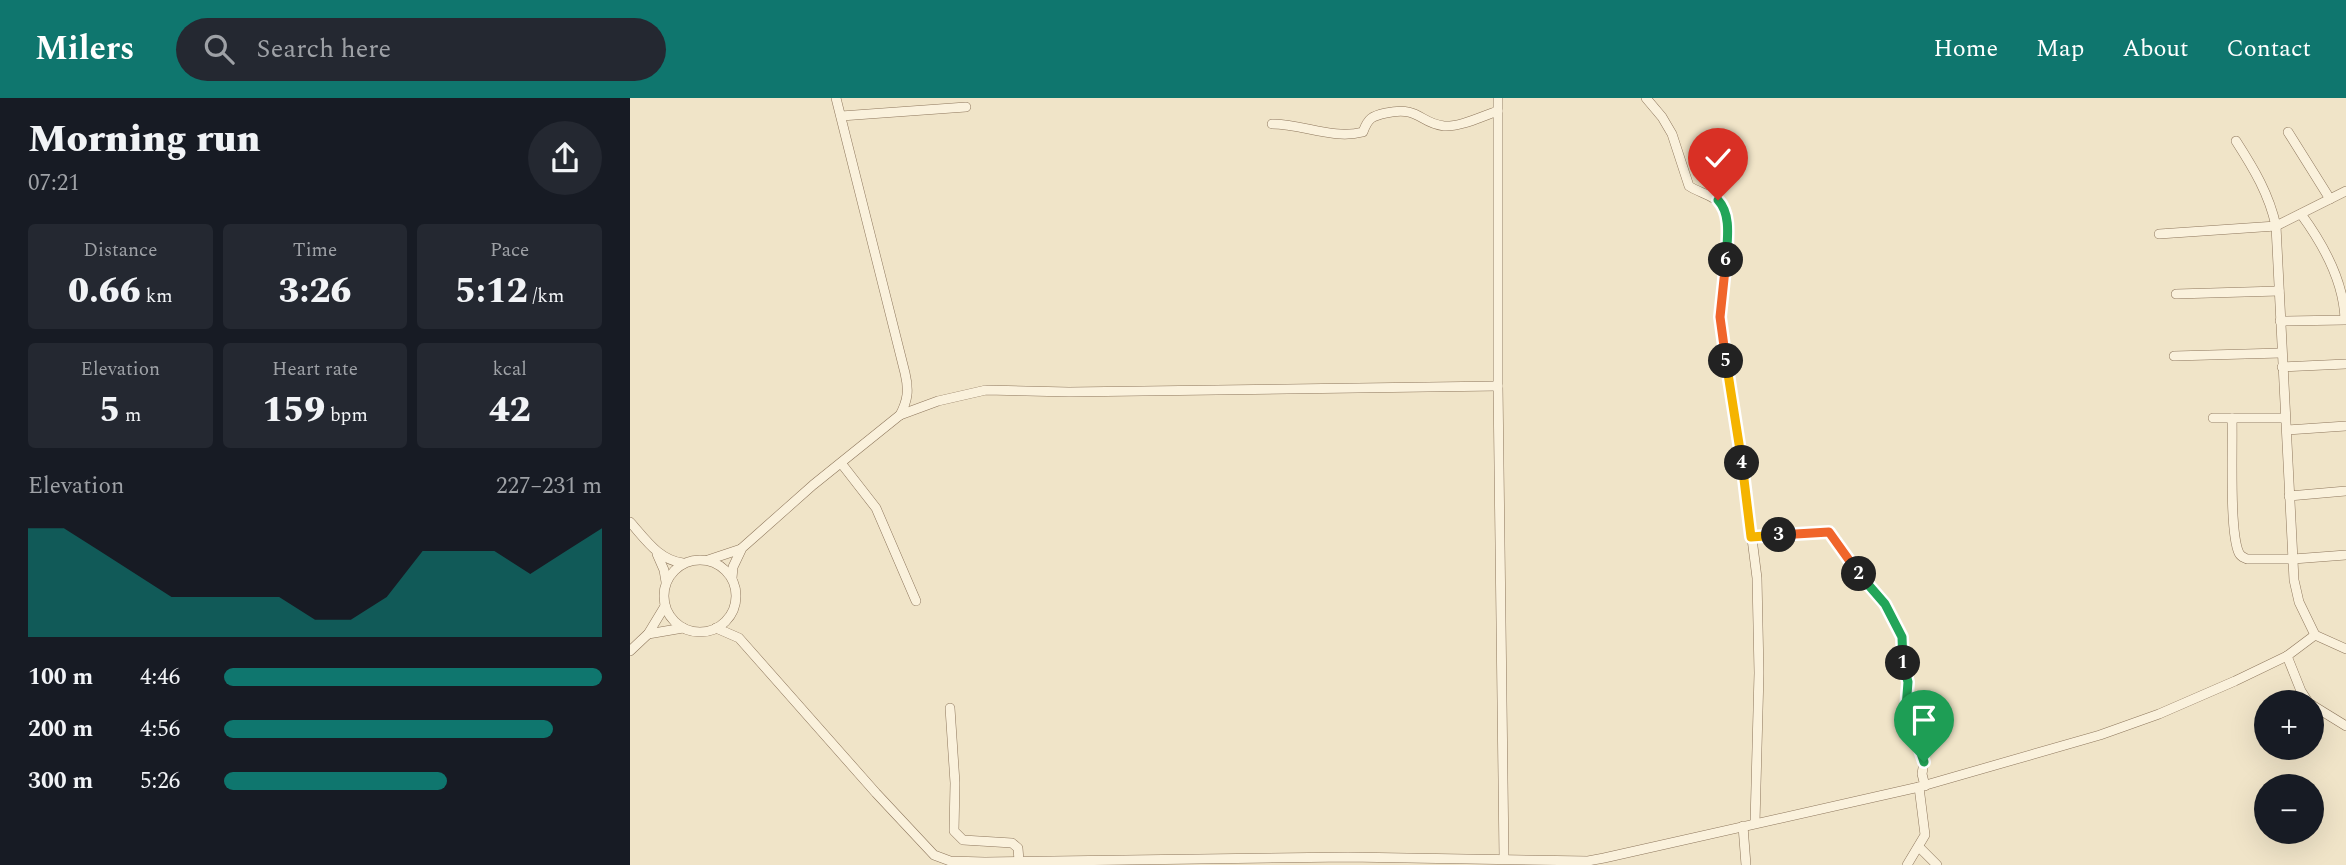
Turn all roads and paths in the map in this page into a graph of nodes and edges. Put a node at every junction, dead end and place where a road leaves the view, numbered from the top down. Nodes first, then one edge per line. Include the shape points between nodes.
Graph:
1 (836, 98) edge
2 (1498, 98) edge
3 (1646, 98) edge
4 (966, 107) dead end
5 (1498, 111) junction
6 (841, 116) junction
7 (1272, 124) dead end
8 (2288, 132) dead end
9 (2236, 141) dead end
10 (2346, 191) edge
11 (2330, 199) junction
12 (2301, 214) junction
13 (2276, 226) junction
14 (2159, 234) dead end
15 (2278, 291) junction
16 (2176, 294) dead end
17 (2280, 321) junction
18 (2281, 353) junction
19 (2174, 356) dead end
20 (2346, 363) edge
21 (2282, 367) junction
22 (1498, 386) junction
23 (900, 415) junction
24 (2213, 418) dead end
25 (2232, 418) junction
26 (2285, 418) junction
27 (2346, 426) edge
28 (2287, 430) junction
29 (841, 463) junction
30 (2346, 491) edge
31 (2290, 496) junction
32 (630, 522) edge
33 (1751, 537) junction
34 (654, 548) junction
35 (742, 548) junction
36 (2346, 555) edge
37 (2293, 559) junction
38 (706, 561) junction
39 (683, 563) junction
40 (732, 578) junction
41 (666, 582) junction
42 (916, 601) dead end
43 (665, 606) junction
44 (733, 611) junction
45 (683, 628) junction
46 (716, 628) junction
47 (648, 634) junction
48 (2315, 635) junction
49 (739, 638) junction
50 (2346, 649) edge
51 (630, 651) edge
52 (2287, 656) junction
53 (2301, 690) edge
54 (950, 708) dead end
55 (2324, 713) edge
56 (2346, 726) edge
57 (1922, 787) junction
58 (1755, 823) junction
59 (1743, 826) junction
60 (1919, 848) junction
61 (1504, 858) junction
62 (1019, 861) junction
63 (1066, 863) edge
64 (1588, 863) edge
65 (985, 864) edge
66 (1746, 865) edge
67 (1907, 865) edge
68 (1937, 865) edge

1 - 6 street
2 - 5 street
3 - 33 street via 1672,134 1689,186 1718,200 1727,217 1720,317
4 - 6 street
5 - 7 street via 1446,126 1400,110 1370,117 1363,132 1345,134
5 - 22 street
6 - 23 street via 908,388
8 - 11 street
9 - 13 street via 2263,187
10 - 11 street
11 - 12 street
12 - 13 street
12 - 17 street via 2332,267 2345,317 2343,321
13 - 14 street
13 - 15 street
15 - 16 street
15 - 17 street
17 - 18 street
18 - 19 street
18 - 21 street
20 - 21 street
21 - 26 street
22 - 23 street via 986,390
22 - 61 street
23 - 29 street
24 - 25 street
25 - 26 street
25 - 37 street via 2238,552 2248,559
26 - 28 street
27 - 28 street
28 - 31 street
29 - 35 street
29 - 42 street via 876,508
30 - 31 street
31 - 37 street
32 - 34 street
33 - 57 street via 1829,532 1885,604 1902,637 1906,708 1924,762
33 - 58 street via 1759,673
34 - 39 street via 672,562
34 - 41 street
35 - 38 street
35 - 40 street
36 - 37 street
37 - 48 street via 2299,602
38 - 39 street
38 - 40 street via 721,566
39 - 41 street
40 - 44 street
41 - 43 street
43 - 45 street
43 - 47 street
44 - 46 street
44 - 49 street
45 - 46 street via 706,632
45 - 47 street
46 - 49 street
47 - 51 street
48 - 50 street
48 - 52 street
49 - 65 street via 934,855
52 - 53 street
52 - 57 street via 2112,731
54 - 62 street via 954,831 969,841 1012,843 1018,848
55 - 56 street
57 - 58 street
57 - 60 street via 1926,827
58 - 59 street
59 - 64 street
59 - 66 street
60 - 67 street
60 - 68 street
61 - 63 street
61 - 64 street
62 - 63 street
62 - 65 street

